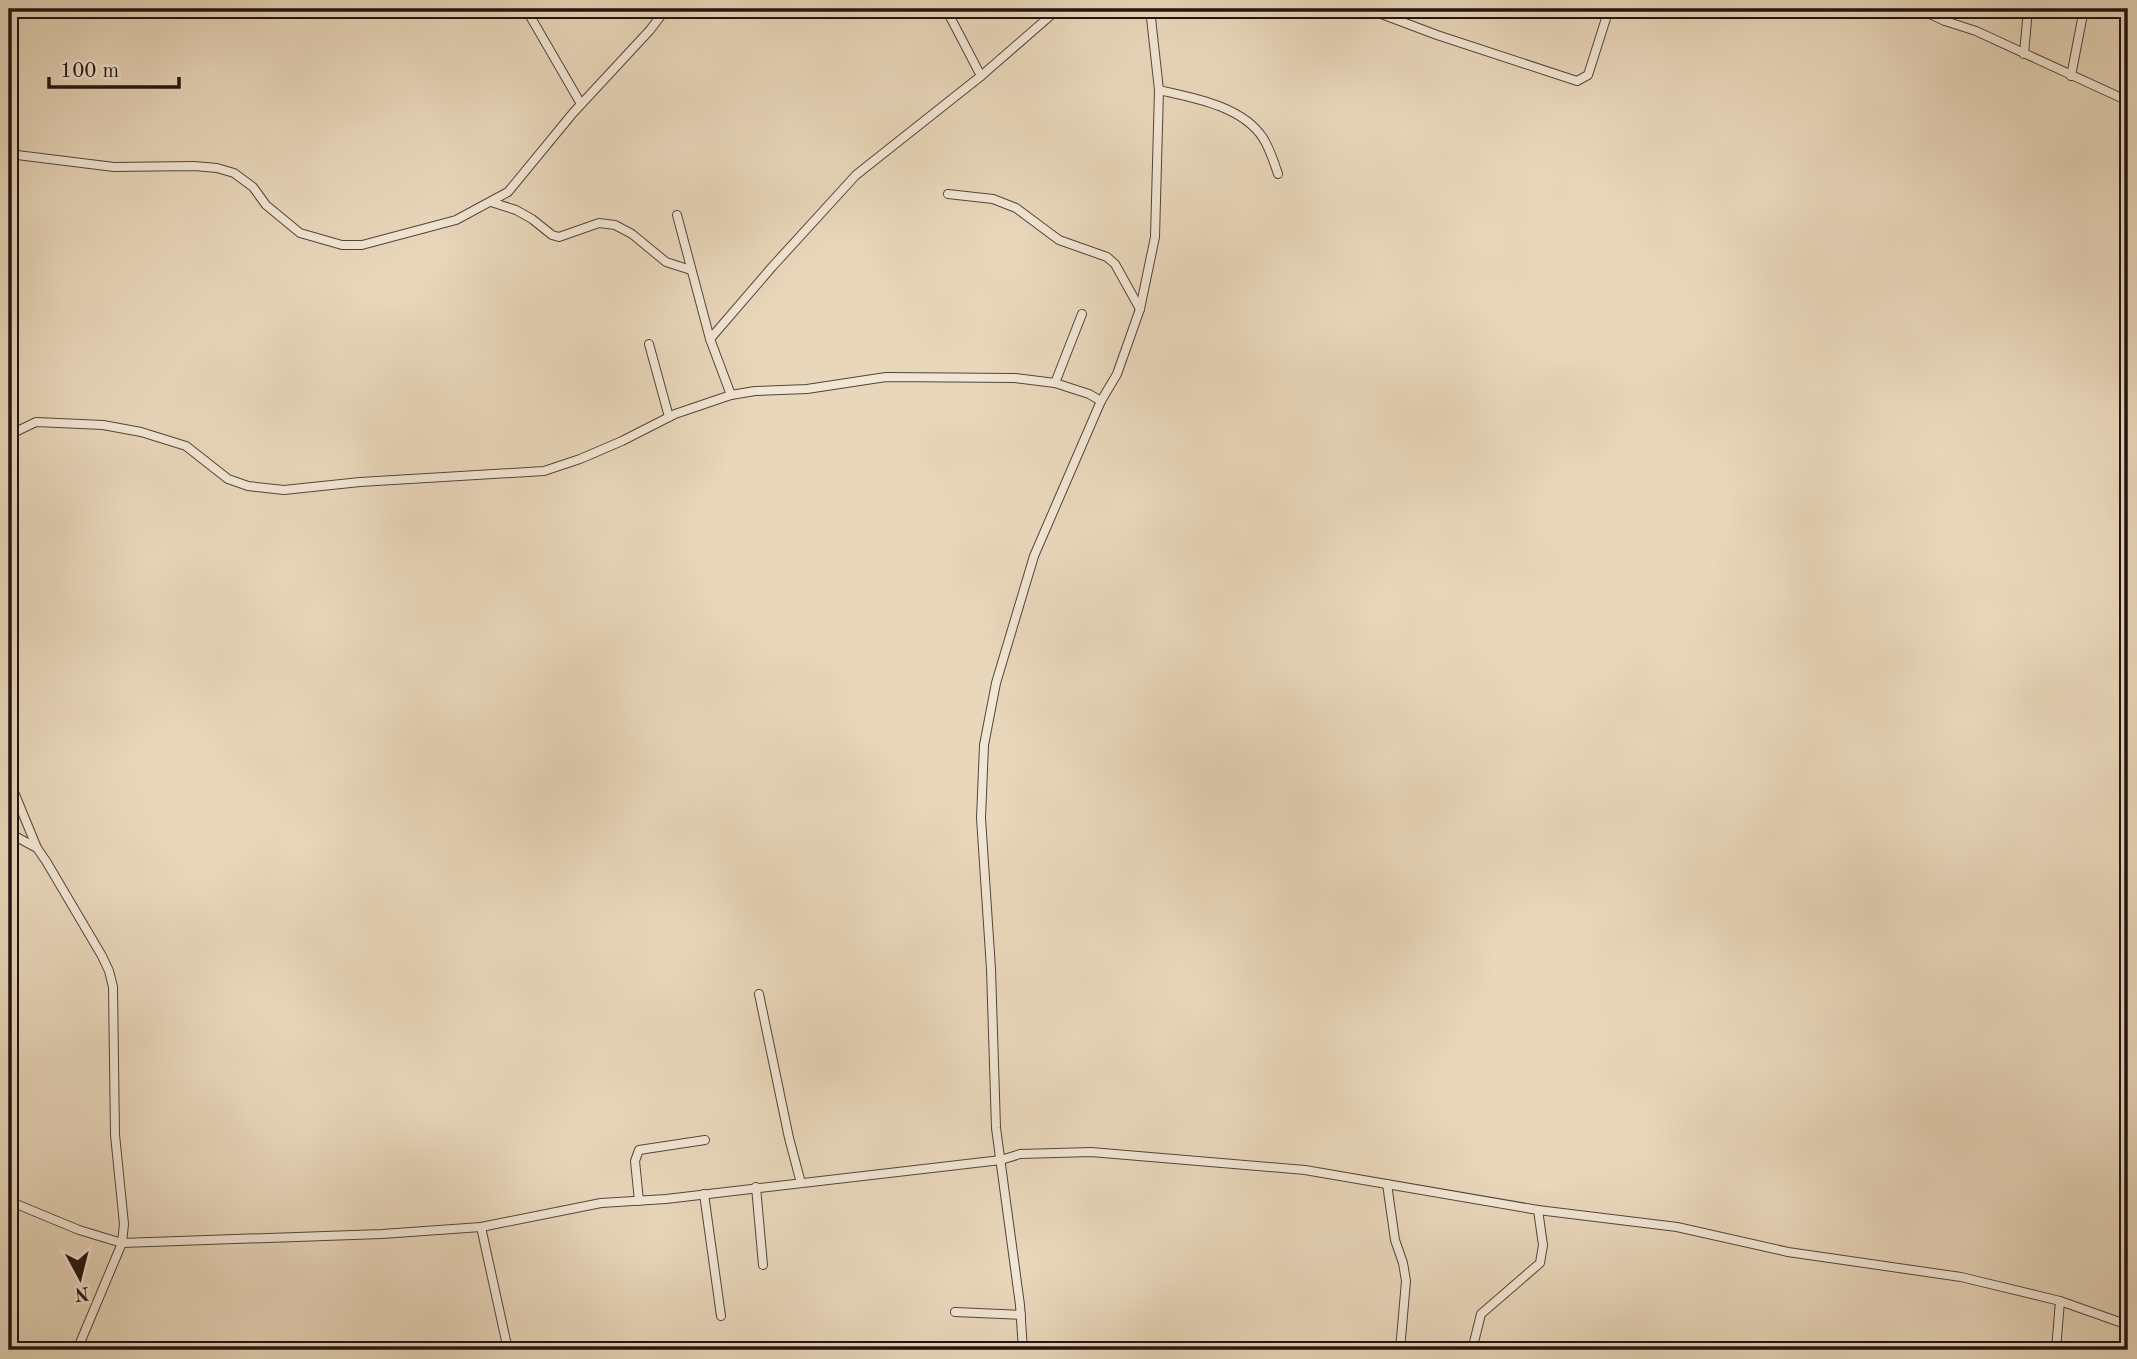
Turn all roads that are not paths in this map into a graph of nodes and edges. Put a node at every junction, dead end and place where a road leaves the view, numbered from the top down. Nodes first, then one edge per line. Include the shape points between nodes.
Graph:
1 (526, 9) edge
2 (666, 9) edge
3 (946, 9) edge
4 (1058, 9) edge
5 (1150, 9) edge
6 (1368, 9) edge
7 (1609, 9) edge
8 (1919, 9) edge
9 (1949, 9) edge
10 (2028, 9) edge
11 (2084, 9) edge
12 (1945, 21) junction
13 (2024, 54) junction
14 (981, 76) junction
15 (2071, 76) junction
16 (1160, 90) junction
17 (2128, 102) edge
18 (582, 103) junction
19 (9, 154) edge
20 (1278, 174) dead end
21 (948, 194) dead end
22 (491, 202) junction
23 (677, 215) dead end
24 (691, 270) junction
25 (1140, 309) junction
26 (1082, 314) dead end
27 (710, 339) junction
28 (649, 344) dead end
29 (1055, 383) junction
30 (731, 395) junction
31 (1101, 401) junction
32 (669, 417) junction
33 (9, 435) edge
34 (9, 780) edge
35 (9, 832) edge
36 (37, 848) junction
37 (759, 993) dead end
38 (705, 1140) dead end
39 (1001, 1160) junction
40 (801, 1183) junction
41 (1387, 1184) junction
42 (755, 1188) junction
43 (704, 1194) junction
44 (9, 1201) edge
45 (639, 1201) junction
46 (1538, 1210) junction
47 (481, 1227) junction
48 (122, 1243) junction
49 (763, 1265) dead end
50 (2060, 1301) junction
51 (955, 1312) dead end
52 (1021, 1315) junction
53 (721, 1316) dead end
54 (2128, 1325) edge
55 (77, 1350) edge
56 (508, 1350) edge
57 (1023, 1350) edge
58 (1400, 1350) edge
59 (1472, 1350) edge
60 (2056, 1350) edge

1 - 18 street
2 - 18 street
3 - 14 street
4 - 14 street
5 - 16 street
6 - 7 street via 1577,81 1588,75
8 - 12 street
9 - 12 street
10 - 13 street
11 - 15 street
12 - 13 street
13 - 15 street
14 - 27 street via 856,175
15 - 17 street
16 - 20 street via 1228,111 1253,126 1264,139
16 - 25 street via 1155,237
18 - 22 street via 508,192
19 - 22 street via 114,167 217,168 234,173 253,187 266,205 300,233 342,246 437,226
21 - 25 street via 993,199 1016,208 1059,240 1107,257
22 - 24 street via 516,210 559,237 599,223 615,225 666,262
23 - 24 street
24 - 27 street
25 - 31 street
26 - 29 street
27 - 30 street
28 - 32 street
29 - 30 street via 1015,378 886,377
29 - 31 street
30 - 32 street
31 - 39 street via 1034,556 996,682 985,745 981,818
32 - 33 street via 622,442 544,471 284,490 228,479 186,446 141,432 36,422
34 - 36 street
35 - 36 street
36 - 48 street via 102,957 113,987 114,1135
37 - 40 street
38 - 45 street via 639,1150 635,1161
39 - 40 street
39 - 41 street via 1020,1154 1091,1152 1305,1170
39 - 52 street
40 - 42 street
41 - 46 street
41 - 58 street via 1406,1281
42 - 43 street
42 - 49 street
43 - 45 street
43 - 53 street
44 - 48 street
45 - 47 street via 601,1203
46 - 50 street via 1677,1227 1788,1252 1961,1277
46 - 59 street via 1543,1245 1540,1263 1480,1314
47 - 48 street
47 - 56 street
48 - 55 street
50 - 54 street
50 - 60 street
51 - 52 street
52 - 57 street

